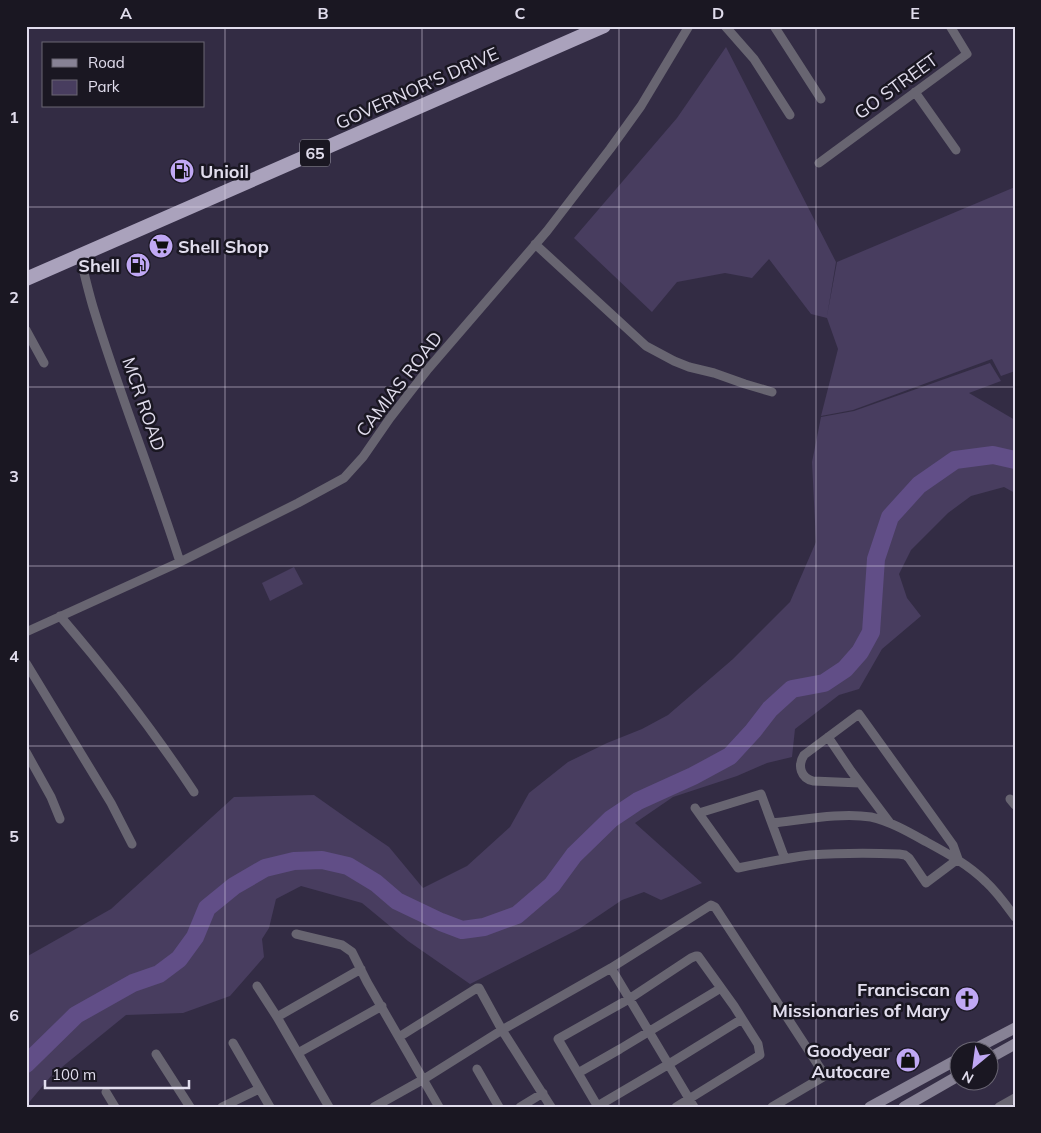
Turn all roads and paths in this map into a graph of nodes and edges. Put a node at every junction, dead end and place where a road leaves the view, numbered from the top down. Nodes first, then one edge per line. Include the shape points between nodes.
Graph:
1 (604, 26) edge
2 (689, 26) edge
3 (725, 26) edge
4 (774, 26) edge
5 (950, 26) edge
6 (915, 92) junction
7 (820, 99) dead end
8 (790, 114) dead end
9 (956, 150) dead end
10 (819, 163) dead end
11 (535, 244) junction
12 (80, 256) junction
13 (26, 279) edge
14 (26, 330) edge
15 (44, 363) dead end
16 (772, 392) dead end
17 (180, 562) junction
18 (60, 616) junction
19 (26, 632) edge
20 (26, 663) edge
21 (828, 737) junction
22 (26, 752) edge
23 (860, 783) junction
24 (194, 792) dead end
25 (60, 819) dead end
26 (772, 823) junction
27 (890, 823) junction
28 (132, 844) dead end
29 (786, 859) junction
30 (958, 859) junction
31 (1015, 917) edge
32 (296, 934) dead end
33 (610, 968) junction
34 (361, 969) junction
35 (257, 986) dead end
36 (721, 988) junction
37 (630, 999) junction
38 (382, 1006) junction
39 (277, 1018) junction
40 (742, 1019) junction
41 (1015, 1028) edge
42 (502, 1030) junction
43 (649, 1031) junction
44 (399, 1036) junction
45 (992, 1040) edge
46 (233, 1043) dead end
47 (1015, 1044) edge
48 (298, 1053) junction
49 (998, 1053) edge
50 (156, 1054) dead end
51 (669, 1064) junction
52 (948, 1064) edge
53 (477, 1069) dead end
54 (578, 1073) junction
55 (424, 1079) junction
56 (948, 1082) edge
57 (259, 1089) junction
58 (106, 1092) dead end
59 (543, 1093) junction
60 (1015, 1098) edge
61 (692, 1103) edge
62 (886, 1103) edge
63 (597, 1106) edge
64 (115, 1107) edge
65 (190, 1107) edge
66 (222, 1107) edge
67 (270, 1107) edge
68 (329, 1107) edge
69 (374, 1107) edge
70 (439, 1107) edge
71 (499, 1107) edge
72 (520, 1107) edge
73 (551, 1107) edge
74 (676, 1107) edge
75 (772, 1107) edge
76 (870, 1107) edge
77 (904, 1107) edge
78 (999, 1107) edge

1 - 12 highway, GOVERNOR'S DRIVE / 65
2 - 11 street, CAMIAS ROAD via 641,106
3 - 8 street via 754,59
4 - 7 street
5 - 6 street, GO STREET via 967,54
6 - 9 street
6 - 10 street, GO STREET
11 - 16 street via 646,346 689,367
11 - 17 street, CAMIAS ROAD via 428,368 364,456 344,478
12 - 13 highway, GOVERNOR'S DRIVE / 65
12 - 17 street, MCR ROAD via 93,307
14 - 15 street
17 - 18 street, CAMIAS ROAD
18 - 19 street, CAMIAS ROAD
18 - 24 street via 158,738
20 - 28 street via 111,803
21 - 23 street
21 - 23 street via 801,760 803,775 813,781
21 - 30 street via 859,714 953,844
22 - 25 street
23 - 27 street
26 - 27 street via 857,816
26 - 29 street
26 - 29 street via 761,794 697,810 738,868
27 - 30 street
29 - 30 street via 853,853 905,855 926,883
30 - 31 street via 987,882
32 - 34 street via 342,944 352,952
33 - 37 street
33 - 42 street
33 - 75 street via 713,906 824,1074
34 - 38 street
34 - 39 street
35 - 39 street
36 - 37 street via 696,956
36 - 40 street
36 - 43 street
37 - 43 street
37 - 54 street via 558,1039
38 - 44 street
38 - 48 street
39 - 48 street
40 - 51 street
40 - 61 street via 758,1044 760,1055
41 - 45 main road
42 - 44 street via 478,988
42 - 55 street
42 - 59 street
43 - 51 street
43 - 54 street
44 - 55 street
46 - 57 street
47 - 49 main road
48 - 68 street
50 - 65 street
51 - 61 street
51 - 63 street
52 - 62 main road
53 - 71 street
54 - 63 street
55 - 69 street
55 - 70 street
56 - 77 main road
57 - 66 street
57 - 67 street
58 - 64 street
59 - 72 street
59 - 73 street
60 - 78 street
61 - 74 street
62 - 76 main road

